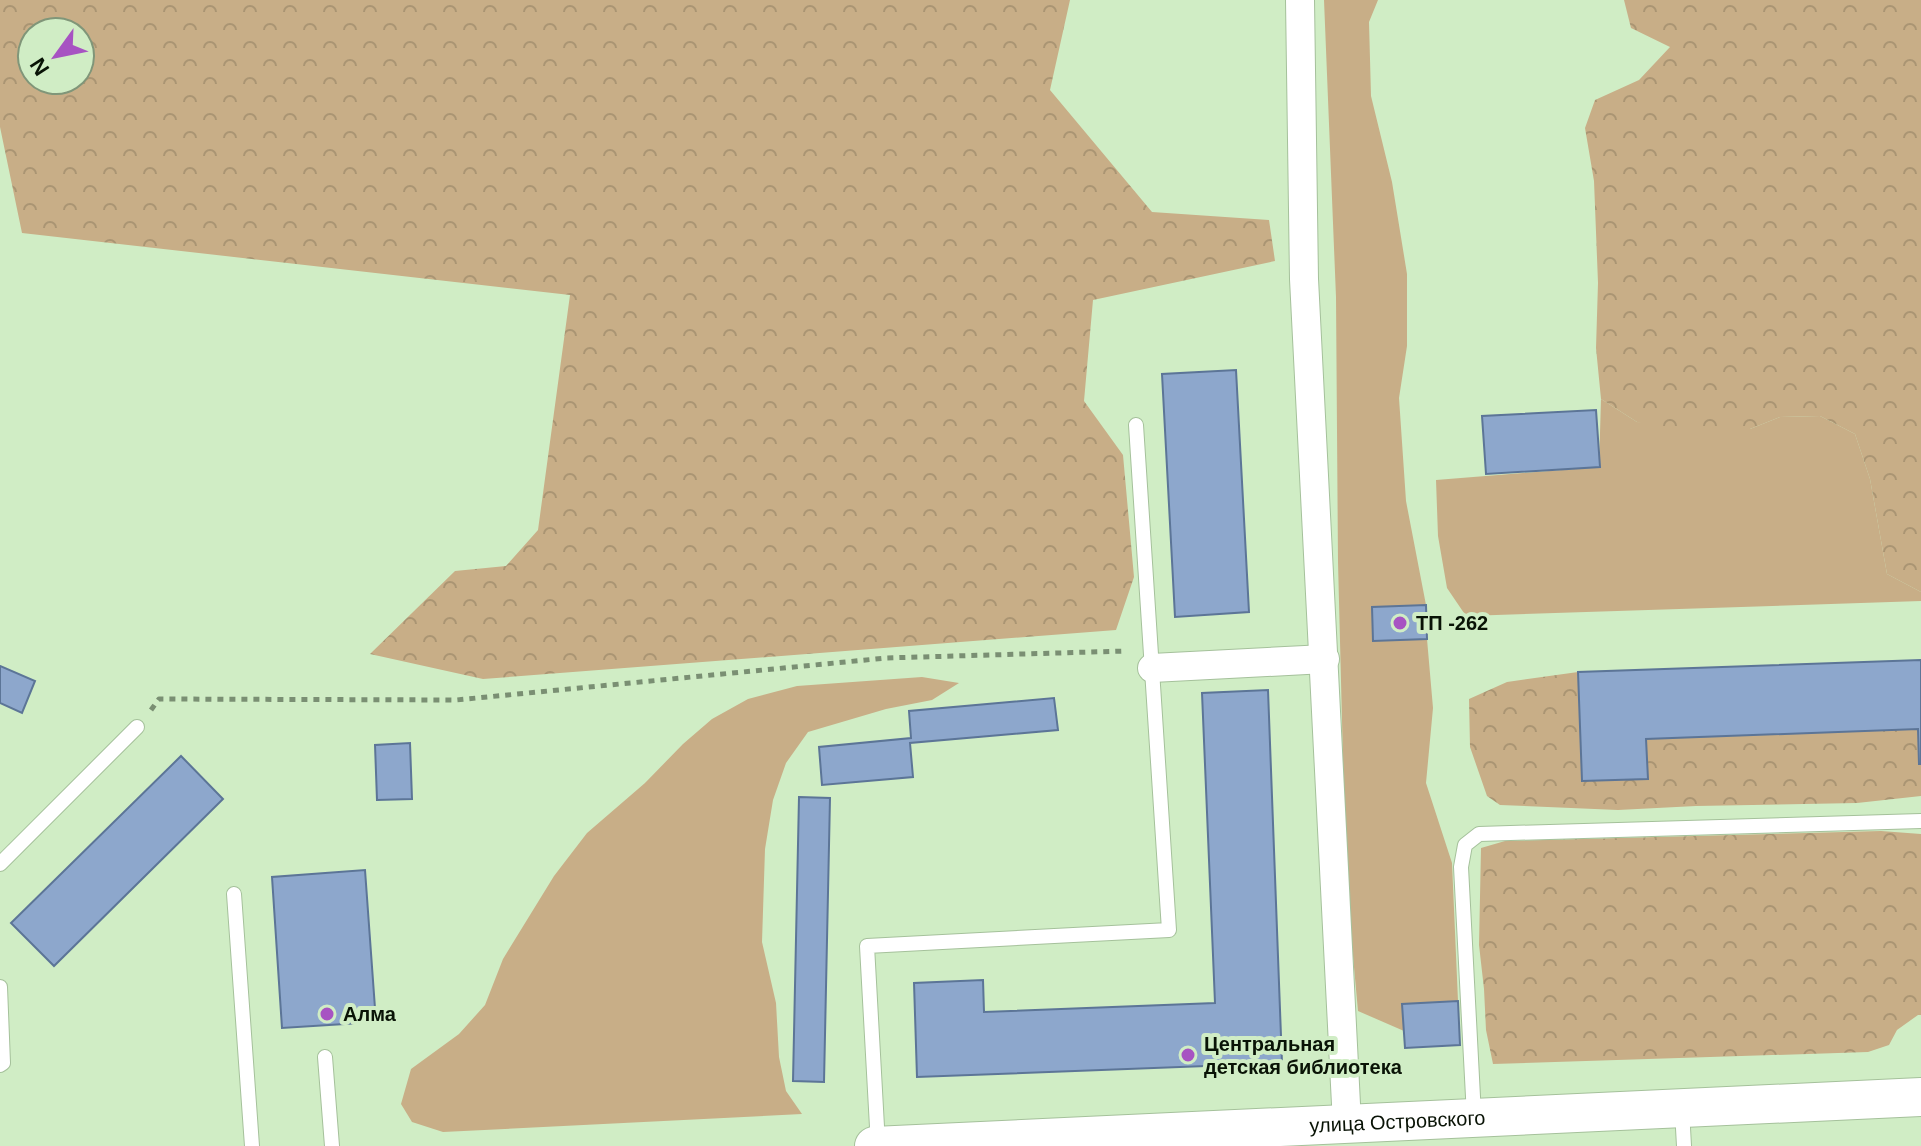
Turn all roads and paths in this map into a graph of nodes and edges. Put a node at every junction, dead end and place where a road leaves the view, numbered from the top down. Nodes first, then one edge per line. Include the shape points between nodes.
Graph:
1 (1300, 0) edge
2 (1136, 425) dead end
3 (1151, 659) junction
4 (1325, 659) junction
5 (137, 727) joint
6 (1921, 821) edge
7 (0, 864) edge
8 (234, 894) dead end
9 (0, 987) edge
10 (325, 1057) dead end
11 (0, 1065) edge
12 (1921, 1097) edge
13 (1682, 1107) junction
14 (1474, 1116) junction
15 (1347, 1124) junction
16 (252, 1146) edge
17 (332, 1146) edge
18 (876, 1146) edge
19 (1684, 1146) edge

1 - 4 street via 1304,279
2 - 3 lane
3 - 4 street
3 - 5 path via 1075,654 886,658 456,700 159,699
3 - 18 lane via 1169,930 867,946
4 - 15 street
5 - 7 lane
6 - 14 lane via 1479,834 1465,845 1461,867
8 - 16 lane
9 - 11 lane
10 - 17 lane
12 - 13 main road, улица Островского
13 - 14 main road, улица Островского
13 - 19 lane
14 - 15 main road, улица Островского
15 - 18 main road, улица Островского

